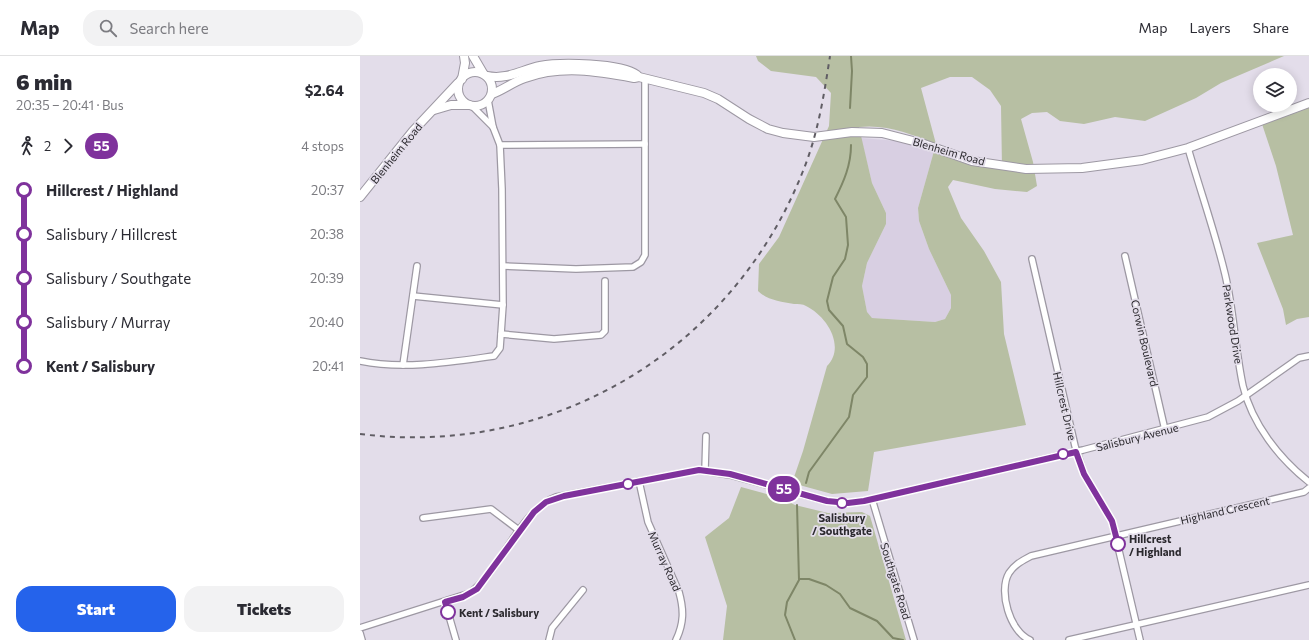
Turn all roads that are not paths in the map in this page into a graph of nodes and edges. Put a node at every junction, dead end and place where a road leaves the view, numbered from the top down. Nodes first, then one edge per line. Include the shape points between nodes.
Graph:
1 (464, 56) edge
2 (473, 56) edge
3 (485, 74) junction
4 (642, 78) junction
5 (460, 81) junction
6 (490, 97) junction
7 (1309, 103) edge
8 (470, 105) junction
9 (433, 110) junction
10 (493, 127) junction
11 (645, 144) junction
12 (500, 145) junction
13 (1188, 148) junction
14 (360, 197) edge
15 (1125, 256) dead end
16 (1032, 258) dead end
17 (417, 266) dead end
18 (503, 266) junction
19 (605, 281) dead end
20 (413, 296) junction
21 (504, 305) junction
22 (501, 334) junction
23 (1309, 356) edge
24 (360, 362) edge
25 (403, 365) junction
26 (1246, 395) junction
27 (1165, 430) junction
28 (706, 436) dead end
29 (1076, 452) junction
30 (705, 470) junction
31 (639, 481) junction
32 (1309, 482) edge
33 (1309, 488) edge
34 (872, 499) junction
35 (423, 518) dead end
36 (520, 531) junction
37 (1116, 536) junction
38 (1309, 585) edge
39 (583, 590) dead end
40 (445, 602) junction
41 (1136, 625) junction
42 (360, 628) edge
43 (360, 633) edge
44 (362, 640) edge
45 (456, 640) edge
46 (549, 640) edge
47 (676, 640) edge
48 (914, 640) edge
49 (1030, 640) edge
50 (1069, 640) edge
51 (1140, 640) edge

1 - 5 main road via 465,63
2 - 3 main road
3 - 4 main road, Blenheim Road via 503,78 541,66 576,64 616,68
3 - 5 main road via 472,72
3 - 6 main road via 491,84
4 - 6 main road, Blenheim Road via 593,71 554,71 523,79
4 - 11 street
4 - 13 main road, Blenheim Road via 704,92 768,129 783,133 818,137 852,132 882,133 972,160 1026,169 1082,168 1142,160
5 - 8 main road via 460,96
5 - 9 main road, Blenheim Road
6 - 8 main road via 481,104
6 - 10 street
7 - 13 main road, Blenheim Road
8 - 9 main road via 451,105
8 - 10 street
9 - 14 main road, Blenheim Road
10 - 12 street
11 - 12 street
11 - 18 street via 645,255 641,262 633,267 576,270
12 - 18 street
13 - 26 street, Parkwood Drive via 1225,273
15 - 27 street, Corwin Boulevard
16 - 29 street, Hillcrest Drive
17 - 20 street
18 - 21 street
19 - 22 street via 606,331 602,336 554,339
20 - 21 street
20 - 25 street
21 - 22 street
22 - 25 street via 500,348 494,356 455,362
23 - 26 street, Salisbury Avenue via 1299,358
24 - 25 street
26 - 27 street, Salisbury Avenue via 1208,418
26 - 32 street, Parkwood Drive via 1275,449
27 - 29 street, Salisbury Avenue
28 - 30 street
29 - 34 street, Salisbury Avenue
29 - 37 street, Hillcrest Drive via 1084,474 1112,521
30 - 31 street, Salisbury Avenue
30 - 34 street, Salisbury Avenue via 730,474 827,501 848,503
31 - 36 street, Salisbury Avenue via 551,499 540,506
31 - 47 street, Murray Road via 648,522 682,603 682,623
33 - 37 street, Highland Crescent via 1304,492
34 - 48 street, Southgate Road
35 - 36 street via 491,509
36 - 40 street, Salisbury Avenue via 477,589 463,597
37 - 41 street, Hillcrest Drive
37 - 49 street, Highland Crescent via 1031,556 1019,562 1008,575 1005,593 1007,608 1019,633
38 - 41 street
39 - 46 street via 552,628
40 - 42 street, Salisbury Avenue
40 - 45 street
41 - 50 street
41 - 51 street, Hillcrest Drive
43 - 44 street

